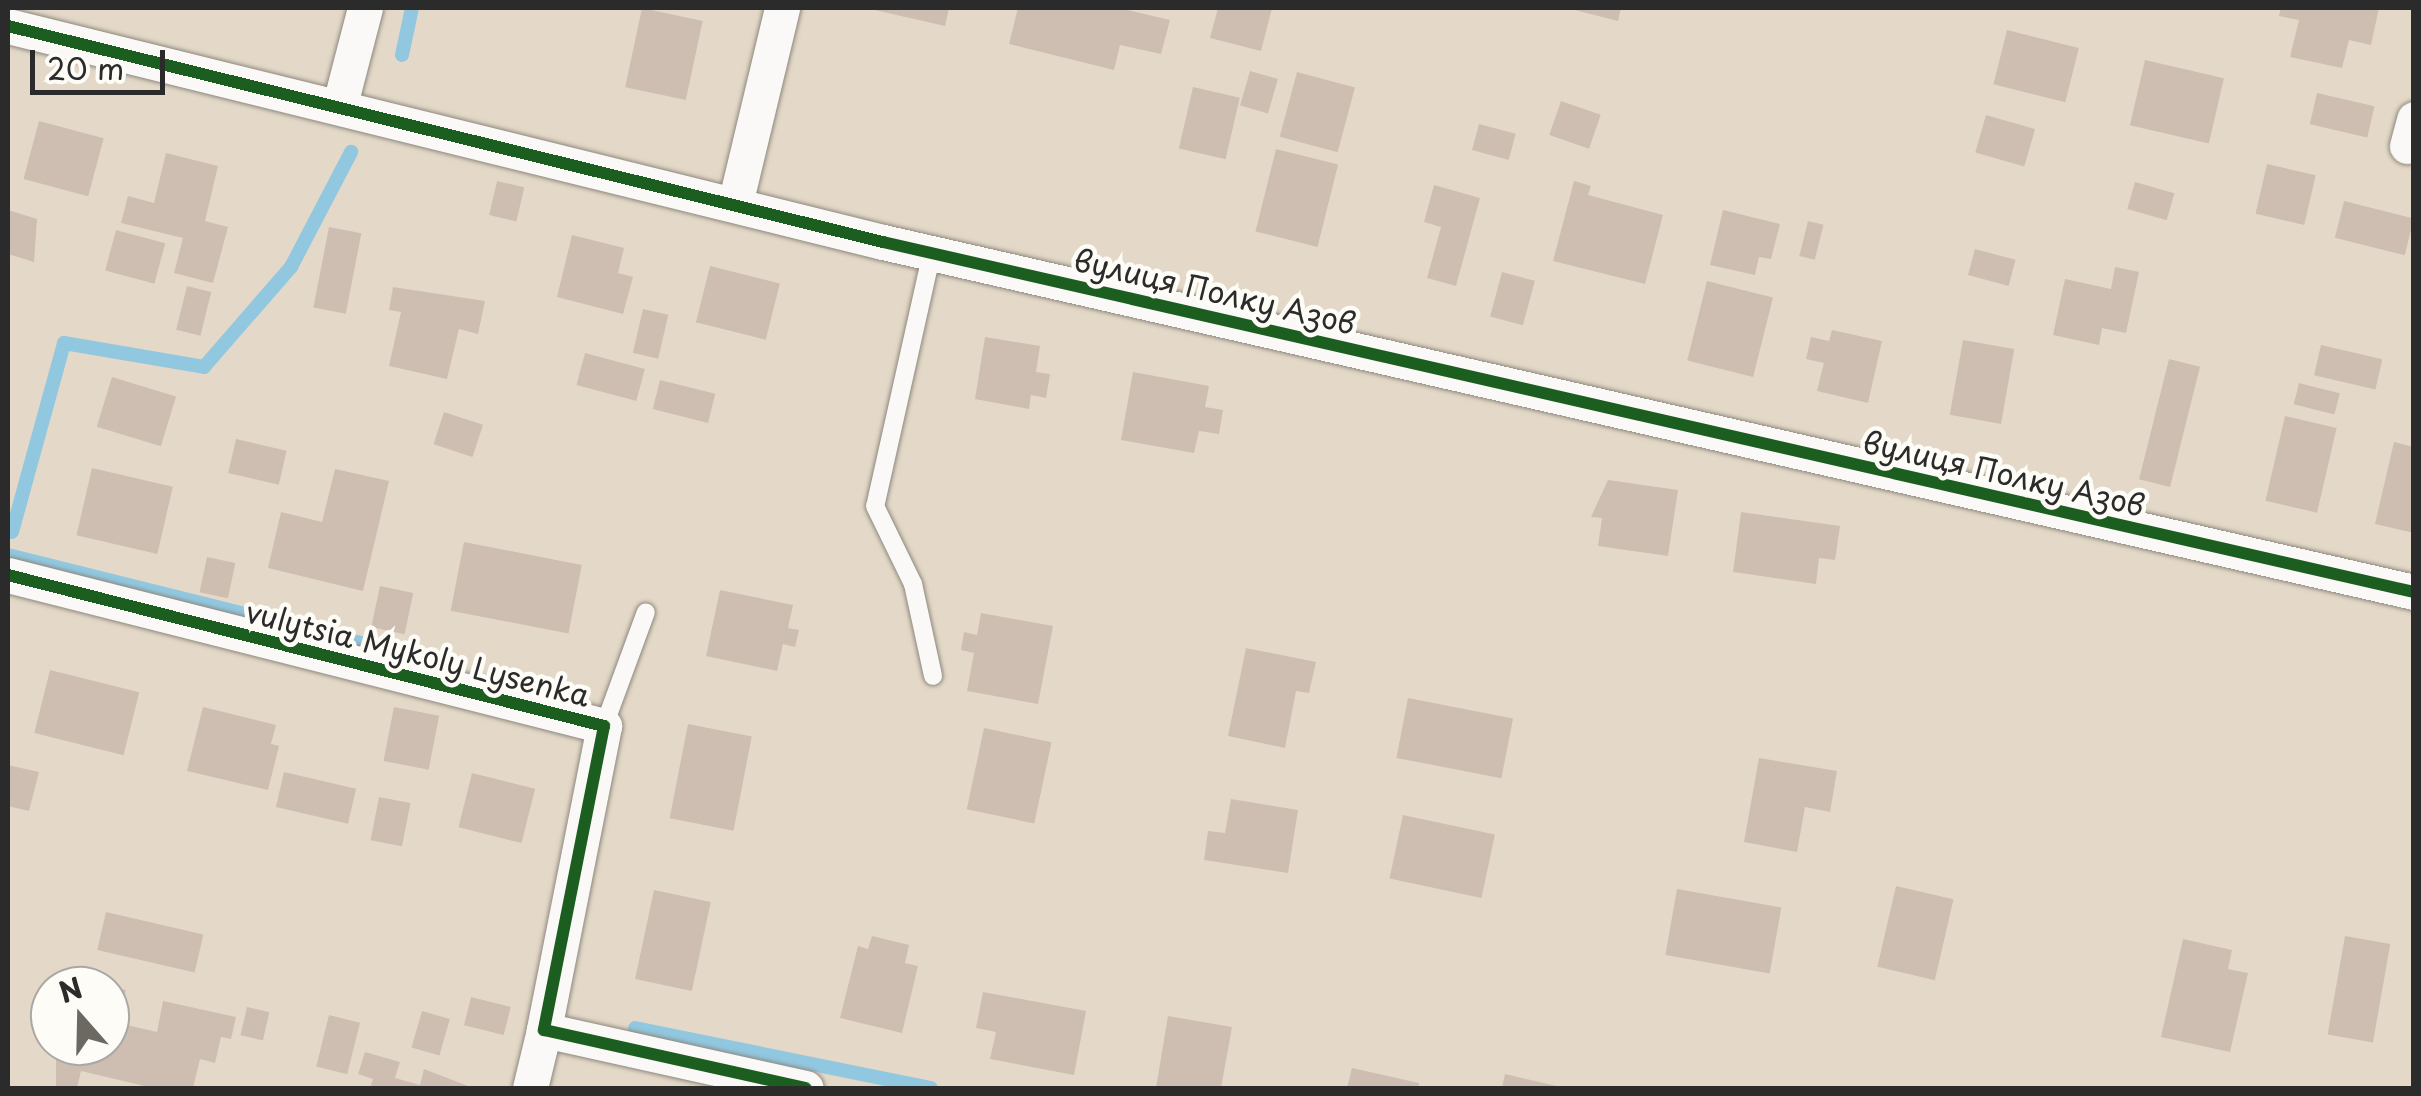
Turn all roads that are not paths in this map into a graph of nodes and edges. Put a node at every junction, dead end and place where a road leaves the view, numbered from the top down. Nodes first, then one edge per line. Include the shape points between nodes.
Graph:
1 (364, 8) edge
2 (782, 8) edge
3 (8, 26) edge
4 (340, 104) junction
5 (735, 204) junction
6 (932, 252) junction
7 (8, 575) edge
8 (2414, 592) edge
9 (646, 612) dead end
10 (933, 676) dead end
11 (604, 726) junction
12 (544, 1030) junction
13 (530, 1088) edge
14 (806, 1088) edge

1 - 4 street
2 - 5 street
3 - 4 street, вулиця Полку Азов
4 - 5 street, вулиця Полку Азов
5 - 6 street, вулиця Полку Азов
6 - 8 street, вулиця Полку Азов
6 - 10 lane via 875,506 922,609
7 - 11 street, vulytsia Mykoly Lysenka
9 - 11 lane
11 - 12 street, vulytsia Mykoly Lysenka
12 - 13 street, vulytsia Mykoly Lysenka
12 - 14 street

